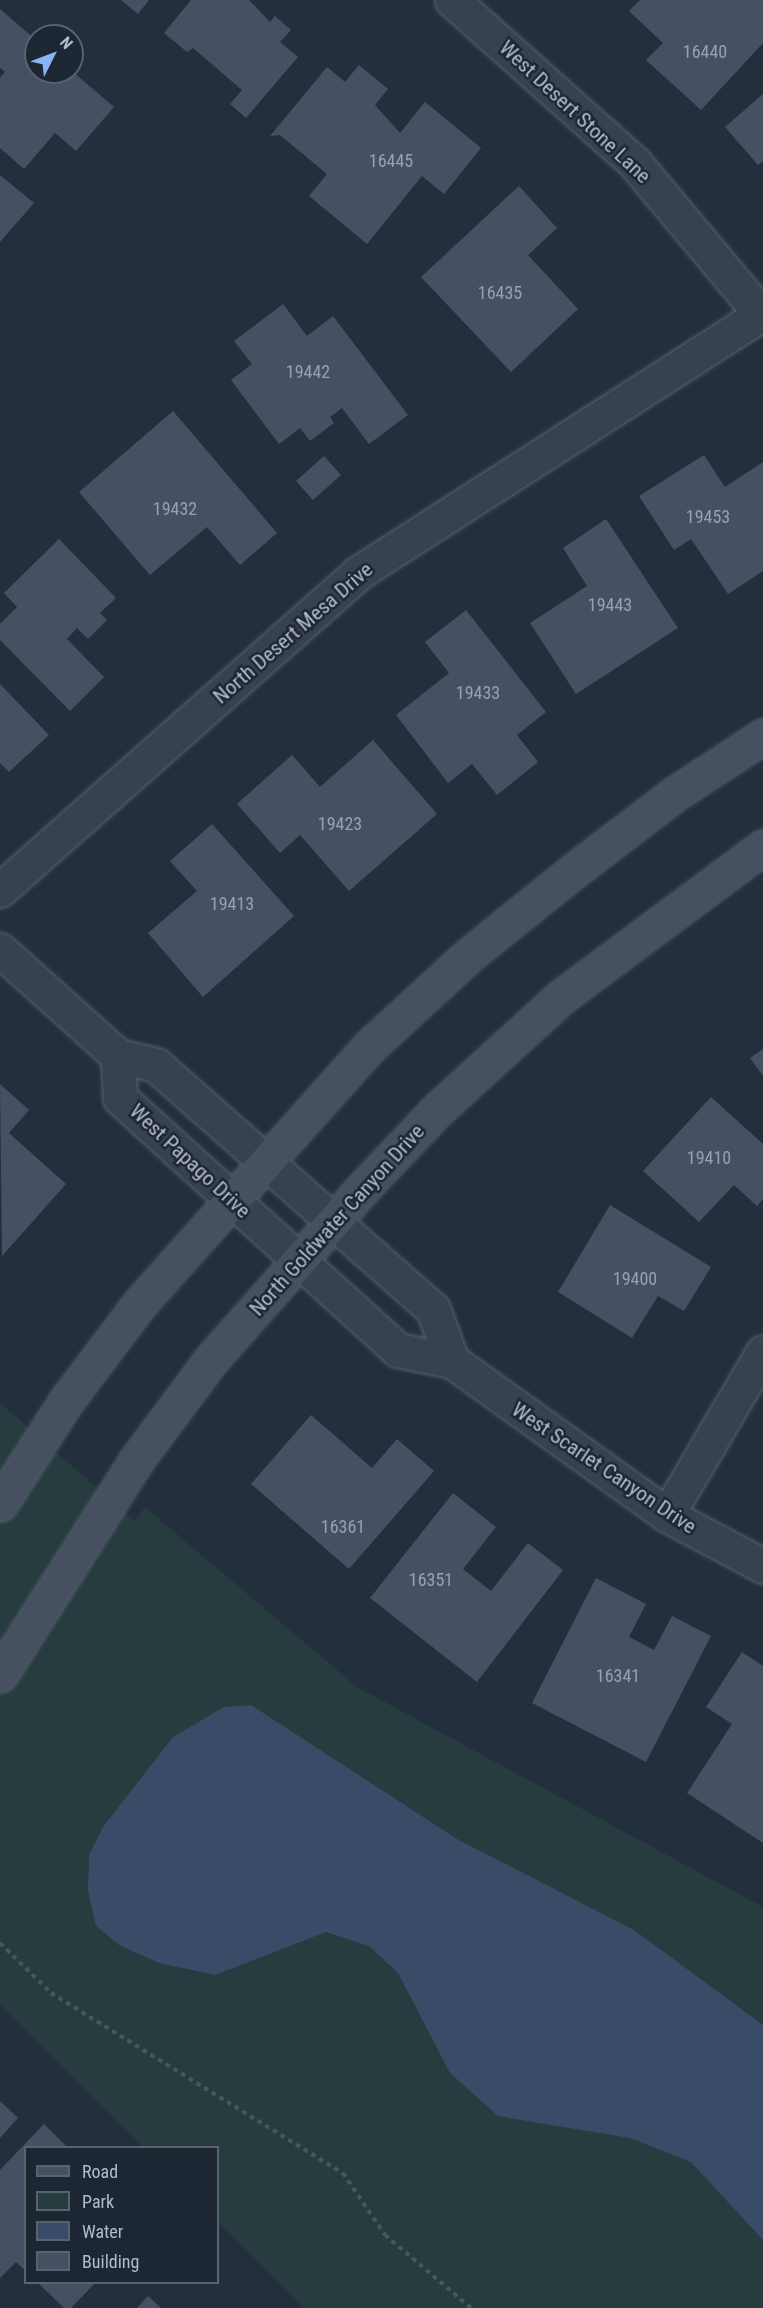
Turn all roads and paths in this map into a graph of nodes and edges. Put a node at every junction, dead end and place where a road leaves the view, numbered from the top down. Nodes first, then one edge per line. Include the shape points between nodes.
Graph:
1 (452, 0) edge
2 (762, 314) edge
3 (763, 736) edge
4 (763, 848) edge
5 (0, 890) edge
6 (0, 950) edge
7 (118, 1056) junction
8 (263, 1160) junction
9 (230, 1197) junction
10 (333, 1222) junction
11 (264, 1229) joint
12 (297, 1260) junction
13 (763, 1352) edge
14 (452, 1360) junction
15 (0, 1504) edge
16 (667, 1515) junction
17 (763, 1566) edge
18 (0, 1675) edge
19 (0, 1943) edge
20 (471, 2308) edge

1 - 2 street, West Desert Stone Lane via 634,162
2 - 5 street, North Desert Mesa Drive via 358,573
3 - 8 street via 673,795 469,955 370,1046
4 - 10 street, North Goldwater Canyon Drive via 561,997 435,1112
6 - 7 street
7 - 8 street via 156,1065
7 - 9 street, West Papago Drive via 120,1098
8 - 9 street
8 - 10 street
9 - 11 street, West Papago Drive
9 - 15 street via 95,1361
10 - 12 street, North Goldwater Canyon Drive
10 - 14 street via 433,1309
11 - 12 street, West Scarlet Canyon Drive
12 - 14 street, West Scarlet Canyon Drive via 398,1350
12 - 18 street, North Goldwater Canyon Drive via 210,1361 135,1462
13 - 16 street
14 - 16 street, West Scarlet Canyon Drive
16 - 17 street, West Scarlet Canyon Drive
19 - 20 path via 51,1993 343,2173 386,2235

